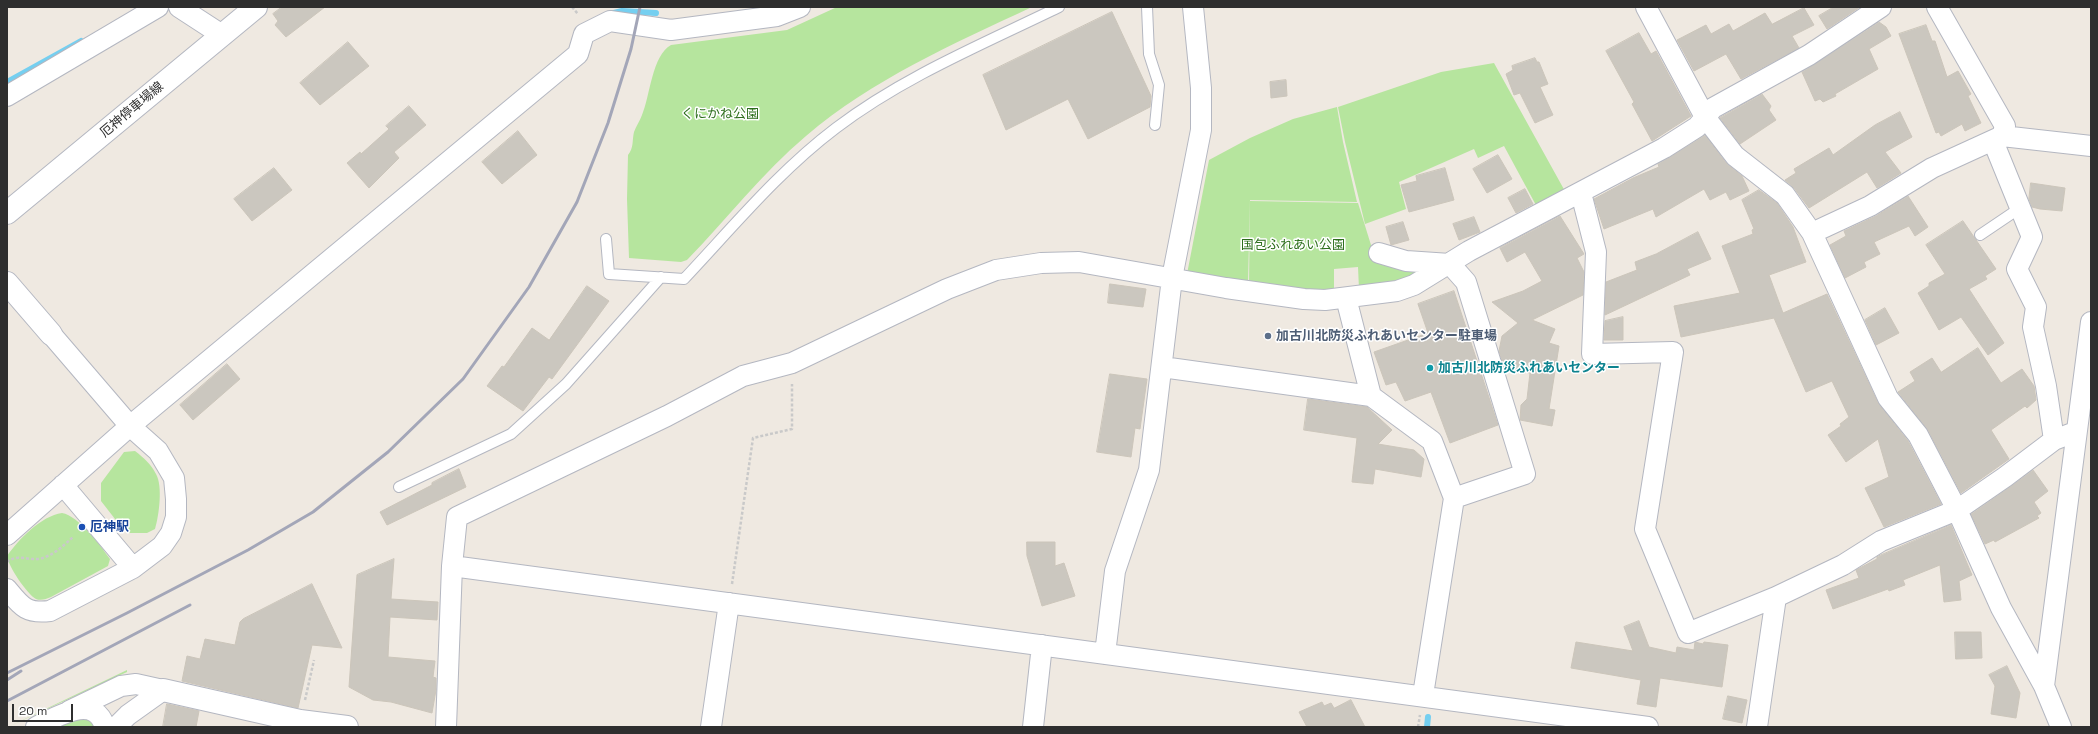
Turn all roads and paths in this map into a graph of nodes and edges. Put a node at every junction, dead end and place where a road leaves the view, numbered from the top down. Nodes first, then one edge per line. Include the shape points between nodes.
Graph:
1 (158, 7) edge
2 (179, 7) edge
3 (256, 7) edge
4 (800, 7) edge
5 (1059, 7) edge
6 (1147, 7) edge
7 (1193, 7) edge
8 (1646, 7) edge
9 (1881, 7) edge
10 (1937, 7) edge
11 (222, 35) junction
12 (7, 96) edge
13 (1705, 117) junction
14 (1155, 125) dead end
15 (1997, 139) junction
16 (2091, 146) edge
17 (1581, 192) junction
18 (2020, 208) junction
19 (7, 213) edge
20 (1812, 233) junction
21 (1980, 235) dead end
22 (606, 239) dead end
23 (1379, 254) dead end
24 (1450, 264) junction
25 (661, 277) junction
26 (1172, 278) junction
27 (7, 283) edge
28 (1346, 298) junction
29 (2091, 322) edge
30 (51, 334) joint
31 (792, 364) junction
32 (1162, 367) junction
33 (1372, 396) junction
34 (130, 426) junction
35 (2075, 432) junction
36 (2054, 440) junction
37 (63, 485) junction
38 (399, 487) dead end
39 (1454, 498) junction
40 (1957, 510) junction
41 (7, 535) edge
42 (73, 538) dead end
43 (7, 562) edge
44 (452, 566) junction
45 (133, 568) junction
46 (7, 589) edge
47 (1776, 597) junction
48 (729, 603) junction
49 (1042, 645) junction
50 (1105, 654) junction
51 (314, 660) dead end
52 (2044, 686) junction
53 (163, 690) junction
54 (1423, 695) junction
55 (69, 712) junction
56 (300, 721) junction
57 (36, 727) edge
58 (105, 727) edge
59 (116, 727) edge
60 (347, 727) edge
61 (446, 727) edge
62 (711, 727) edge
63 (1033, 727) edge
64 (1648, 727) edge
65 (1757, 727) edge
66 (2061, 727) edge

1 - 12 street
2 - 11 street
3 - 11 main road, 厄神停車場線
4 - 34 street via 777,16 671,30 610,21 584,34 578,54
5 - 25 lane via 918,76 874,101 790,166 684,279
6 - 14 lane via 1149,54 1159,85
7 - 26 street via 1201,88 1201,130
8 - 13 street
9 - 13 street via 1809,55 1713,108
10 - 15 street via 2005,126
11 - 19 main road, 厄神停車場線
13 - 17 street via 1697,127 1664,148
13 - 20 street via 1735,156 1785,195
15 - 16 street
15 - 18 street
15 - 20 street via 1932,168 1870,206
17 - 24 street via 1469,251
17 - 47 street via 1596,252 1592,354 1673,352 1645,529 1688,633
18 - 21 lane
18 - 36 street via 2032,237 2017,270 2036,307 2033,327 2046,386
20 - 40 street via 1888,398 1918,435
22 - 25 lane via 609,274
23 - 24 street via 1406,261
24 - 28 street via 1414,285 1397,291
24 - 39 street via 1466,282 1525,474
25 - 38 lane via 566,384 511,434
26 - 28 street via 1304,299
26 - 31 street via 1079,262 1041,263 996,270 947,289
26 - 32 street
27 - 30 main road
28 - 33 street
29 - 35 street
30 - 34 street
31 - 44 street via 742,376 667,416 457,517
31 - 48 path via 792,429 753,438
32 - 33 street
32 - 50 street via 1149,470 1115,571
33 - 39 street via 1432,441
34 - 37 street
34 - 45 street via 158,451 167,465 174,478 176,499 176,517 171,533 162,546
35 - 36 street
35 - 52 street
36 - 40 street
37 - 41 street
37 - 45 street
39 - 54 street
40 - 47 street via 1881,541 1843,565
40 - 52 street via 2001,608
42 - 43 path via 52,554 38,559 25,557
44 - 48 street
44 - 61 street
45 - 46 street via 50,611 37,613 24,608
47 - 65 street
48 - 49 street
48 - 62 street
49 - 50 street
49 - 63 street
50 - 54 street
51 - 56 path
52 - 66 street
53 - 55 street via 136,684 121,686
53 - 56 main road
53 - 59 street via 128,714
54 - 64 street
55 - 57 street
55 - 58 street via 81,708 92,710 101,717
56 - 60 main road

